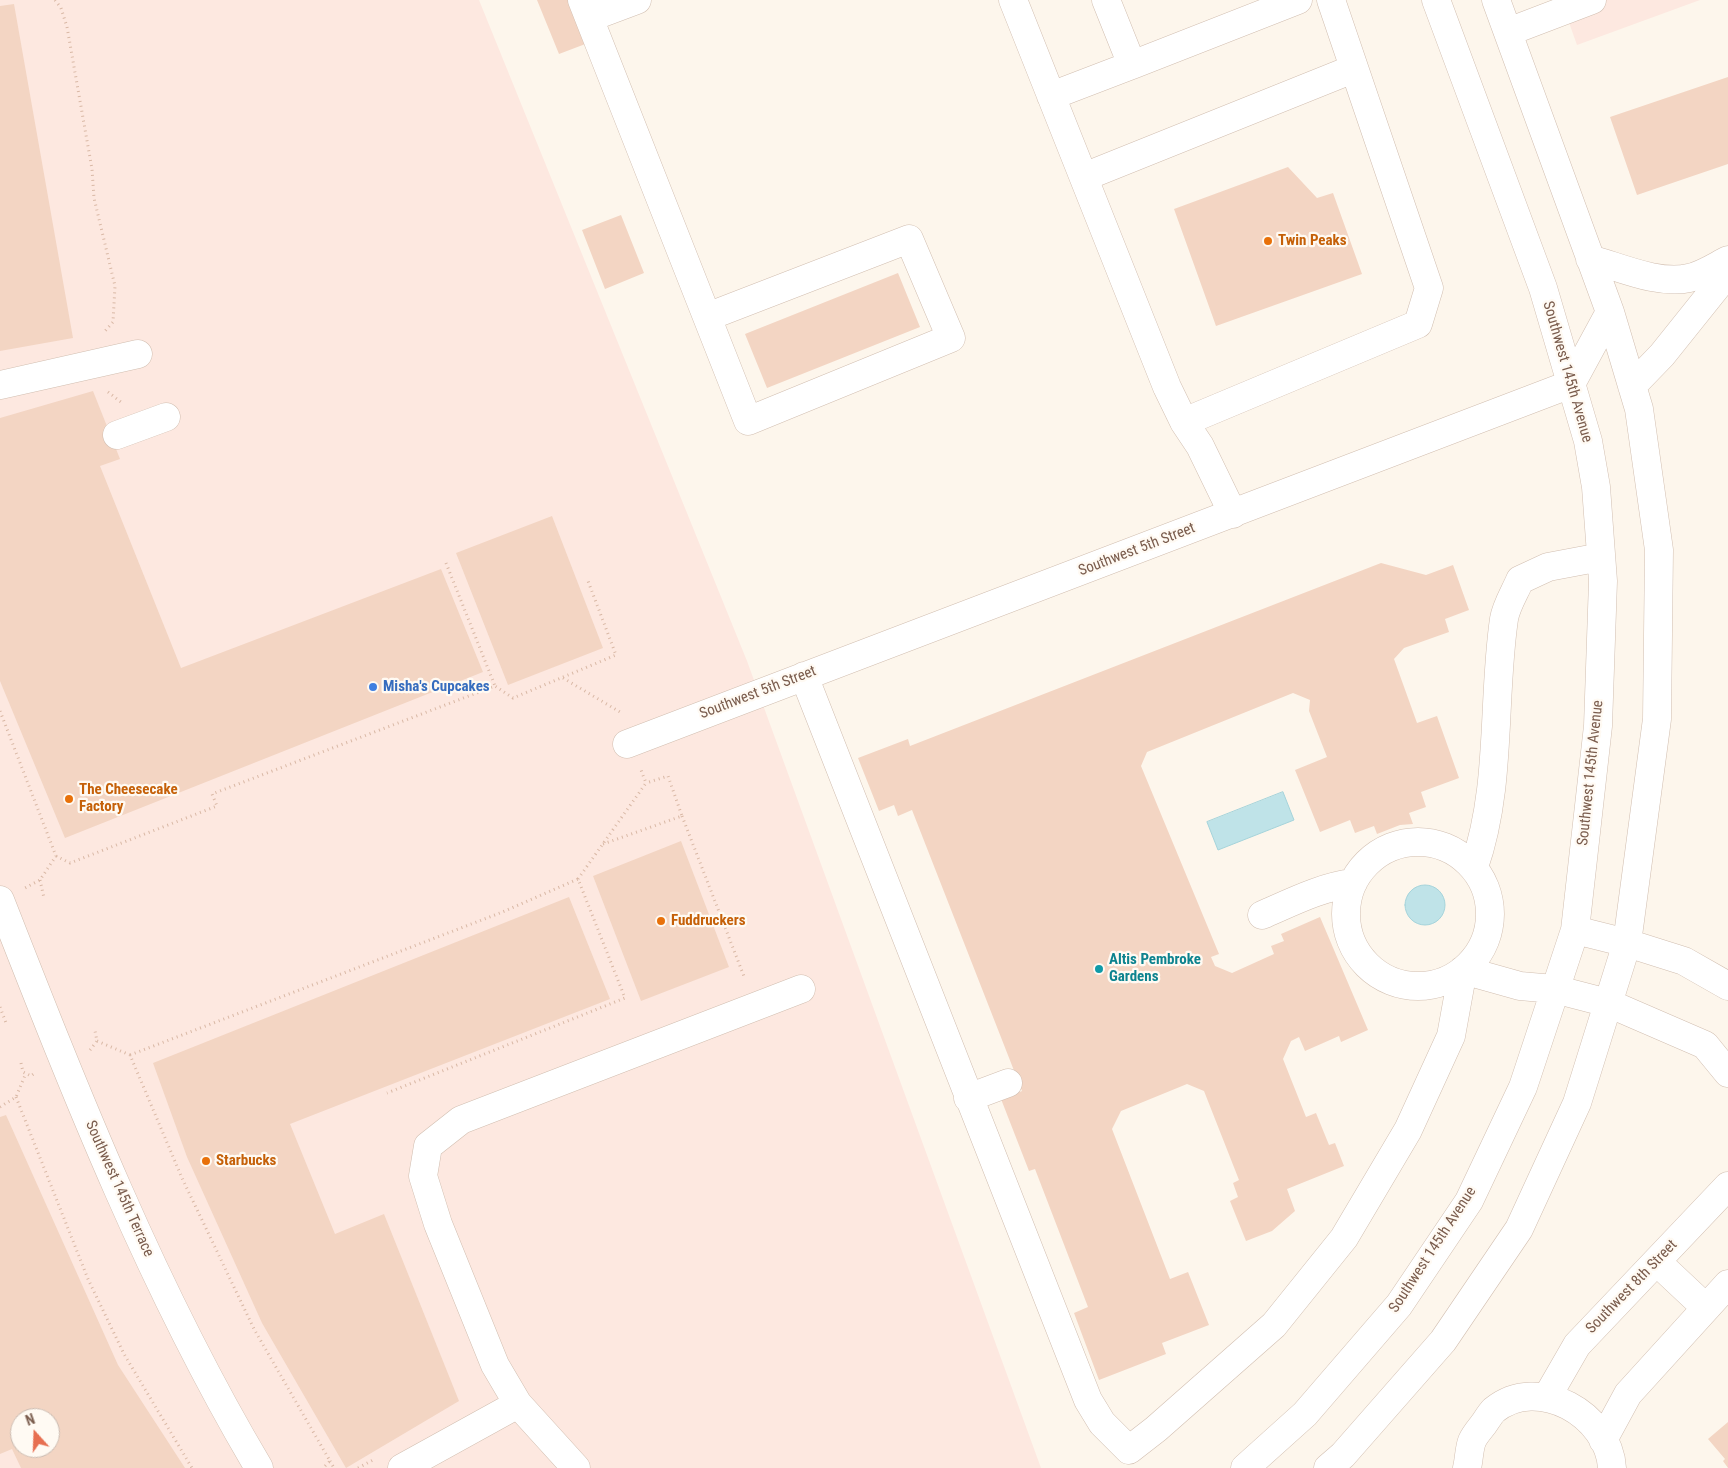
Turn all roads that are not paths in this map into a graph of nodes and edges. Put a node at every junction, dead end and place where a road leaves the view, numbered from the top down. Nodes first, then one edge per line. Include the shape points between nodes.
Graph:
1 (637, 0) edge
2 (1013, 0) edge
3 (1106, 0) edge
4 (1298, 0) edge
5 (1331, 0) edge
6 (1436, 0) edge
7 (1496, 0) edge
8 (1592, 0) edge
9 (586, 9) edge
10 (1508, 32) junction
11 (1132, 65) junction
12 (1353, 69) junction
13 (1051, 96) junction
14 (1084, 177) junction
15 (1590, 259) junction
16 (1728, 260) edge
17 (1610, 312) junction
18 (707, 317) junction
19 (138, 354) dead end
20 (1571, 384) junction
21 (0, 385) edge
22 (1632, 386) junction
23 (166, 417) dead end
24 (1184, 422) junction
25 (117, 435) dead end
26 (1232, 514) junction
27 (1601, 557) junction
28 (804, 676) junction
29 (629, 741) road end
30 (1474, 867) junction
31 (1353, 883) junction
32 (0, 900) edge
33 (1262, 914) dead end
34 (1574, 930) junction
35 (1627, 943) junction
36 (1463, 970) junction
37 (1728, 986) edge
38 (801, 989) dead end
39 (1554, 989) junction
40 (1608, 1003) junction
41 (1728, 1073) edge
42 (1008, 1083) dead end
43 (968, 1098) junction
44 (1728, 1186) edge
45 (1657, 1262) junction
46 (1728, 1284) edge
47 (1706, 1308) junction
48 (1547, 1397) junction
49 (518, 1404) junction
50 (1603, 1440) junction
51 (1137, 1459) edge
52 (259, 1468) edge
53 (402, 1468) edge
54 (576, 1468) edge
55 (1245, 1468) edge
56 (1328, 1468) edge
57 (1467, 1468) edge
58 (1612, 1468) edge

1 - 9 street
2 - 13 street
3 - 11 street
4 - 11 street
5 - 12 street
6 - 20 street, Southwest 145th Avenue via 1543,288
7 - 10 street
8 - 10 street
9 - 18 street
10 - 15 street
11 - 13 street
12 - 14 street
12 - 24 street via 1429,288 1418,324
13 - 14 street
14 - 24 street via 1167,388
15 - 16 street via 1675,280 1689,279
15 - 17 street
16 - 22 street via 1722,280 1662,355
17 - 20 street
17 - 22 street
18 - 18 street via 748,421 951,338 909,238
19 - 21 street
20 - 26 street, Southwest 5th Street
20 - 27 street, Southwest 145th Avenue via 1588,441 1596,487
22 - 35 street via 1639,409 1659,550 1657,719
23 - 25 street
24 - 26 street via 1200,446
26 - 28 street, Southwest 5th Street
27 - 30 street via 1548,567 1520,580 1505,617 1494,764 1484,838
27 - 34 street, Southwest 145th Avenue via 1598,726
28 - 29 street, Southwest 5th Street
28 - 43 street
30 - 31 street via 1455,851 1433,843 1409,842 1386,849 1366,864
30 - 36 street via 1486,887 1491,909 1488,932 1479,953
31 - 33 street via 1323,890
31 - 36 street via 1346,906 1348,930 1357,953 1373,970 1394,982 1418,986 1442,982
32 - 52 street, Southwest 145th Terrace via 134,1228 190,1342
34 - 35 street
34 - 39 street, Southwest 145th Avenue
35 - 37 street via 1684,961
35 - 40 street
36 - 39 street via 1520,986
36 - 51 street via 1450,1036 1443,1053 1408,1130 1344,1238 1274,1324 1156,1429
38 - 49 street via 461,1120 428,1146 423,1176 438,1224 495,1365
39 - 40 street
39 - 55 street, Southwest 145th Avenue via 1523,1087 1469,1201 1399,1304 1305,1414
40 - 41 street via 1705,1045
40 - 56 street via 1577,1104 1519,1229 1443,1341
42 - 43 street
43 - 51 street via 1088,1400 1102,1423
44 - 45 street, Southwest 8th Street
45 - 47 street
45 - 48 street, Southwest 8th Street via 1577,1345
46 - 47 street
47 - 50 street via 1628,1394
48 - 50 street via 1570,1405 1590,1421
48 - 57 street via 1521,1397 1494,1410 1472,1441
49 - 53 street
49 - 54 street
50 - 58 street

